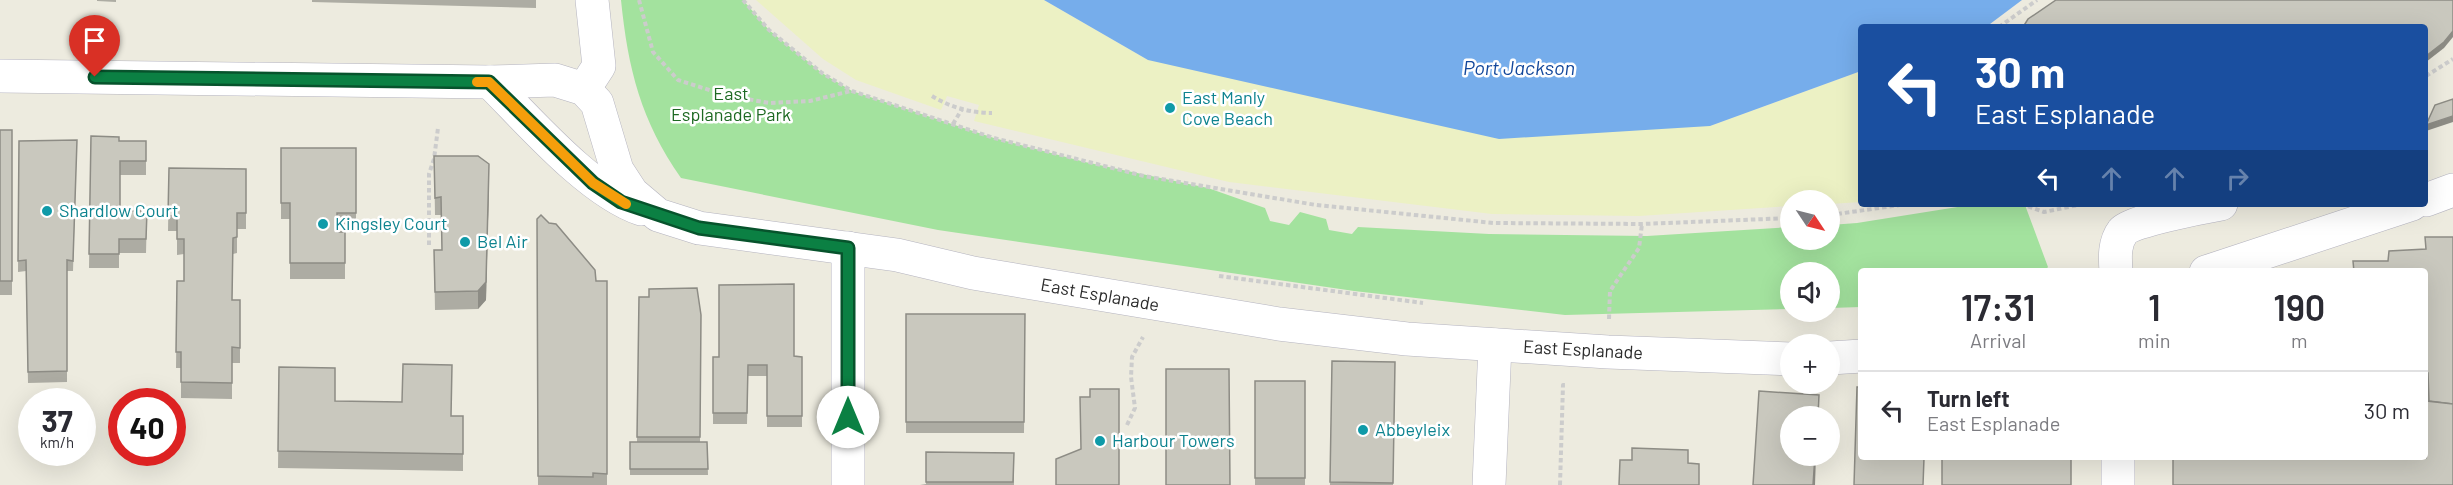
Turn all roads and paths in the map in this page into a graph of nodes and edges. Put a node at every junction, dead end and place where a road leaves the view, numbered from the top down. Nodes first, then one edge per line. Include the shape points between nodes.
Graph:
1 (592, 0) edge
2 (639, 0) edge
3 (742, 0) edge
4 (2037, 0) edge
5 (2003, 24) edge
6 (2453, 58) edge
7 (2428, 75) edge
8 (0, 76) edge
9 (489, 82) junction
10 (584, 89) junction
11 (852, 91) junction
12 (932, 96) dead end
13 (963, 109) junction
14 (992, 113) dead end
15 (953, 124) junction
16 (438, 128) dead end
17 (2453, 190) edge
18 (2428, 199) edge
19 (1886, 207) edge
20 (2030, 207) edge
21 (2068, 207) edge
22 (2207, 207) edge
23 (2403, 207) edge
24 (658, 214) junction
25 (1840, 214) edge
26 (1780, 219) edge
27 (1642, 224) junction
28 (429, 244) dead end
29 (848, 248) junction
30 (2116, 268) edge
31 (2218, 268) edge
32 (1207, 274) dead end
33 (1429, 303) dead end
34 (1598, 319) dead end
35 (1144, 330) dead end
36 (1495, 345) junction
37 (1858, 356) edge
38 (1840, 357) edge
39 (1780, 358) edge
40 (1574, 385) dead end
41 (1127, 425) dead end
42 (2118, 460) edge
43 (848, 485) edge
44 (1489, 485) edge
45 (1560, 485) edge
46 (2118, 485) edge

1 - 10 street via 599,66
2 - 11 path via 652,52 678,80 725,95 769,103 810,101
3 - 11 path via 769,30 822,73
4 - 5 path
6 - 7 path
8 - 9 street
9 - 10 street via 555,80
9 - 24 street via 593,183 621,202
10 - 24 street, East Esplanade via 597,103 616,170 632,194
11 - 15 path
12 - 13 path
13 - 14 path
13 - 15 path
15 - 27 path via 1144,176 1316,205 1494,223
16 - 28 path via 429,174
17 - 18 street
19 - 25 path
20 - 21 path via 2044,212
22 - 30 street via 2137,222 2124,229 2116,243
23 - 31 street
24 - 29 street, East Esplanade via 699,228
26 - 27 path
27 - 34 path via 1639,248 1610,291 1609,320
29 - 36 street, East Esplanade via 1279,324
29 - 43 street
32 - 33 path
35 - 41 path via 1132,357 1135,408
36 - 39 street, East Esplanade
36 - 44 street
37 - 38 street
40 - 45 path via 1563,385
42 - 46 street

